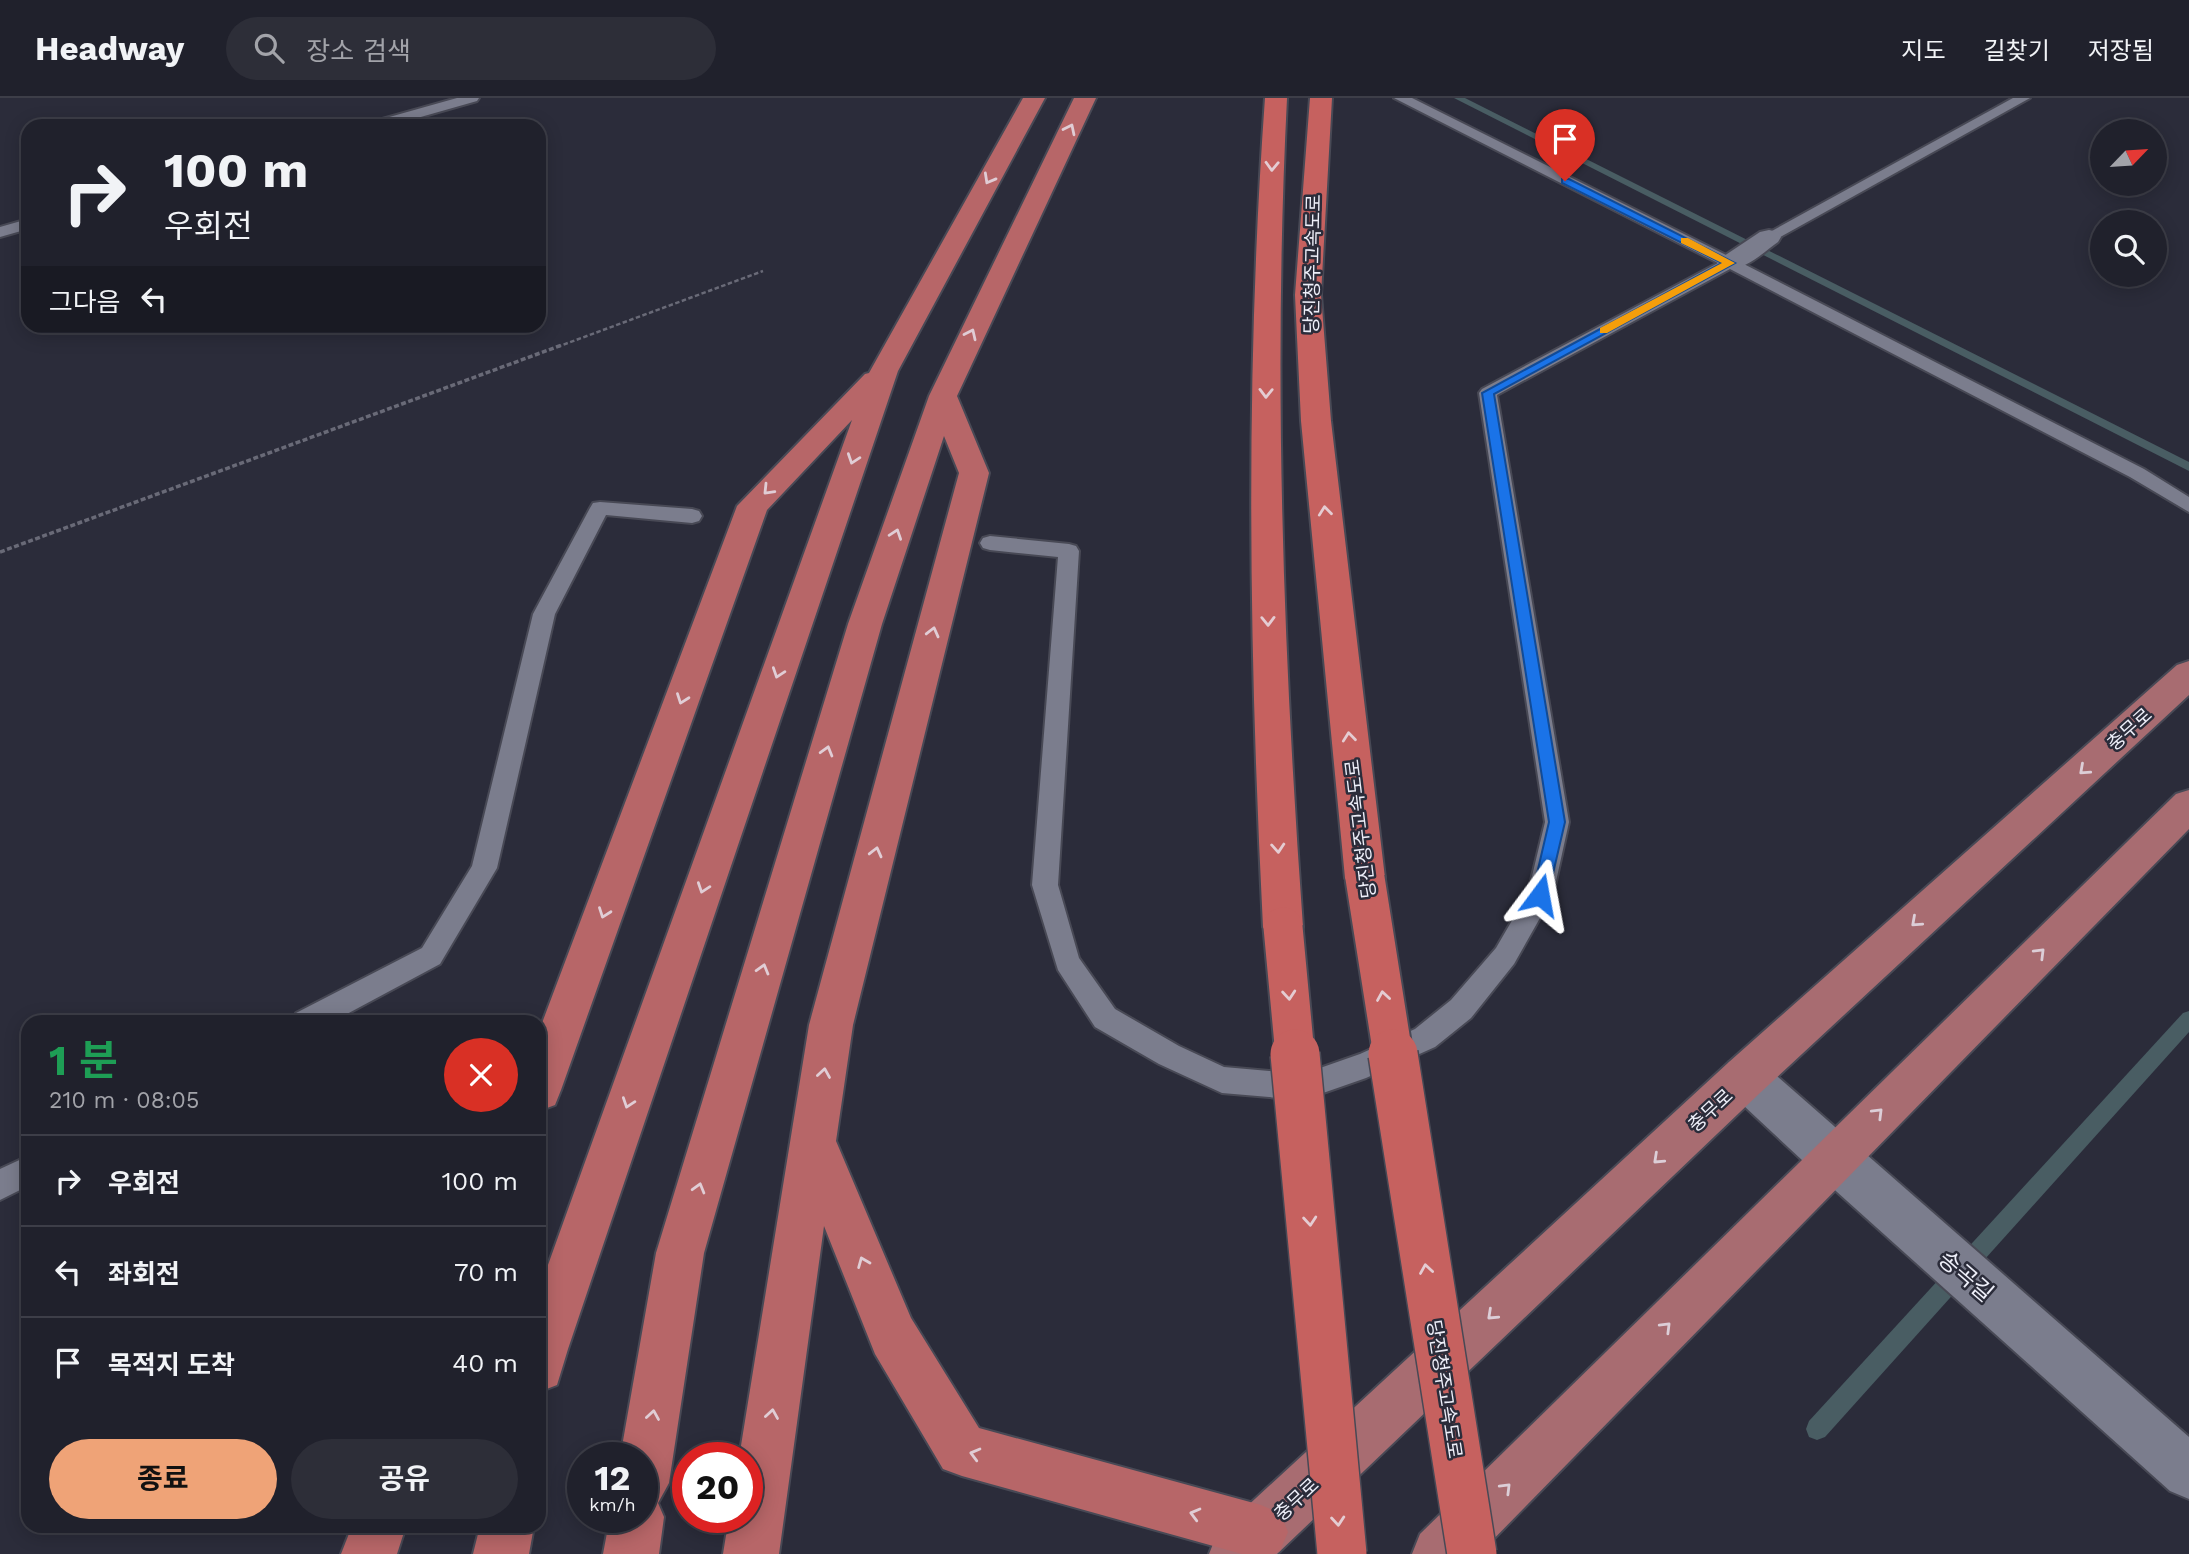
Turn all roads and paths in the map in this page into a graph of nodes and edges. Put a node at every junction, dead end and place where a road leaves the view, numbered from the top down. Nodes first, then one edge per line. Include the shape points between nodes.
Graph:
1 (472, 98) edge
2 (1034, 98) edge
3 (1085, 98) edge
4 (1276, 98) edge
5 (1321, 98) edge
6 (1401, 98) edge
7 (2023, 98) edge
8 (398, 119) edge
9 (21, 226) edge
10 (0, 232) edge
11 (1769, 237) joint
12 (1730, 263) junction
13 (762, 271) dead end
14 (884, 371) junction
15 (943, 396) junction
16 (2189, 506) edge
17 (692, 516) dead end
18 (990, 543) dead end
19 (0, 552) edge
20 (2189, 674) edge
21 (2189, 804) edge
22 (319, 1015) edge
23 (546, 1071) edge
24 (1745, 1077) junction
25 (814, 1141) junction
26 (1833, 1158) junction
27 (21, 1174) edge
28 (0, 1185) edge
29 (546, 1344) edge
30 (649, 1442) edge
31 (2189, 1472) edge
32 (376, 1533) edge
33 (506, 1533) edge
34 (634, 1533) edge
35 (1249, 1543) edge
36 (369, 1554) edge
37 (501, 1554) edge
38 (631, 1554) edge
39 (751, 1554) edge
40 (1342, 1554) edge
41 (1440, 1554) edge
42 (1472, 1554) edge

1 - 8 lane
2 -> 14 highway
15 -> 3 highway
4 -> 40 highway, bridge via 1265,427 1268,626 1283,927
42 -> 5 highway, 당진청주고속도로, bridge via 1365,878 1329,554 1310,320 1312,205
6 - 12 lane
7 - 11 lane
9 - 10 lane
11 - 12 street
12 - 16 lane via 2137,473
12 - 18 lane via 1488,393 1557,822 1540,895 1505,956 1461,1009 1425,1038 1366,1065 1303,1087 1222,1080 1105,1018 1067,962 1045,886 1069,551
13 - 19 path
14 -> 23 highway via 753,506
14 -> 29 highway
25 -> 15 highway via 831,1025 974,473
30 -> 15 highway via 680,1253 865,624
17 - 22 lane via 600,508 544,614 484,868 430,956
20 -> 24 main road, 충무로
26 -> 21 main road
24 - 26 street, 송곡길
24 -> 35 main road, 충무로
35 -> 25 highway via 962,1450 893,1336
39 -> 25 highway
26 - 31 street, 송곡길
41 -> 26 main road
27 - 28 lane
32 - 36 highway
33 - 37 highway
34 - 38 highway

